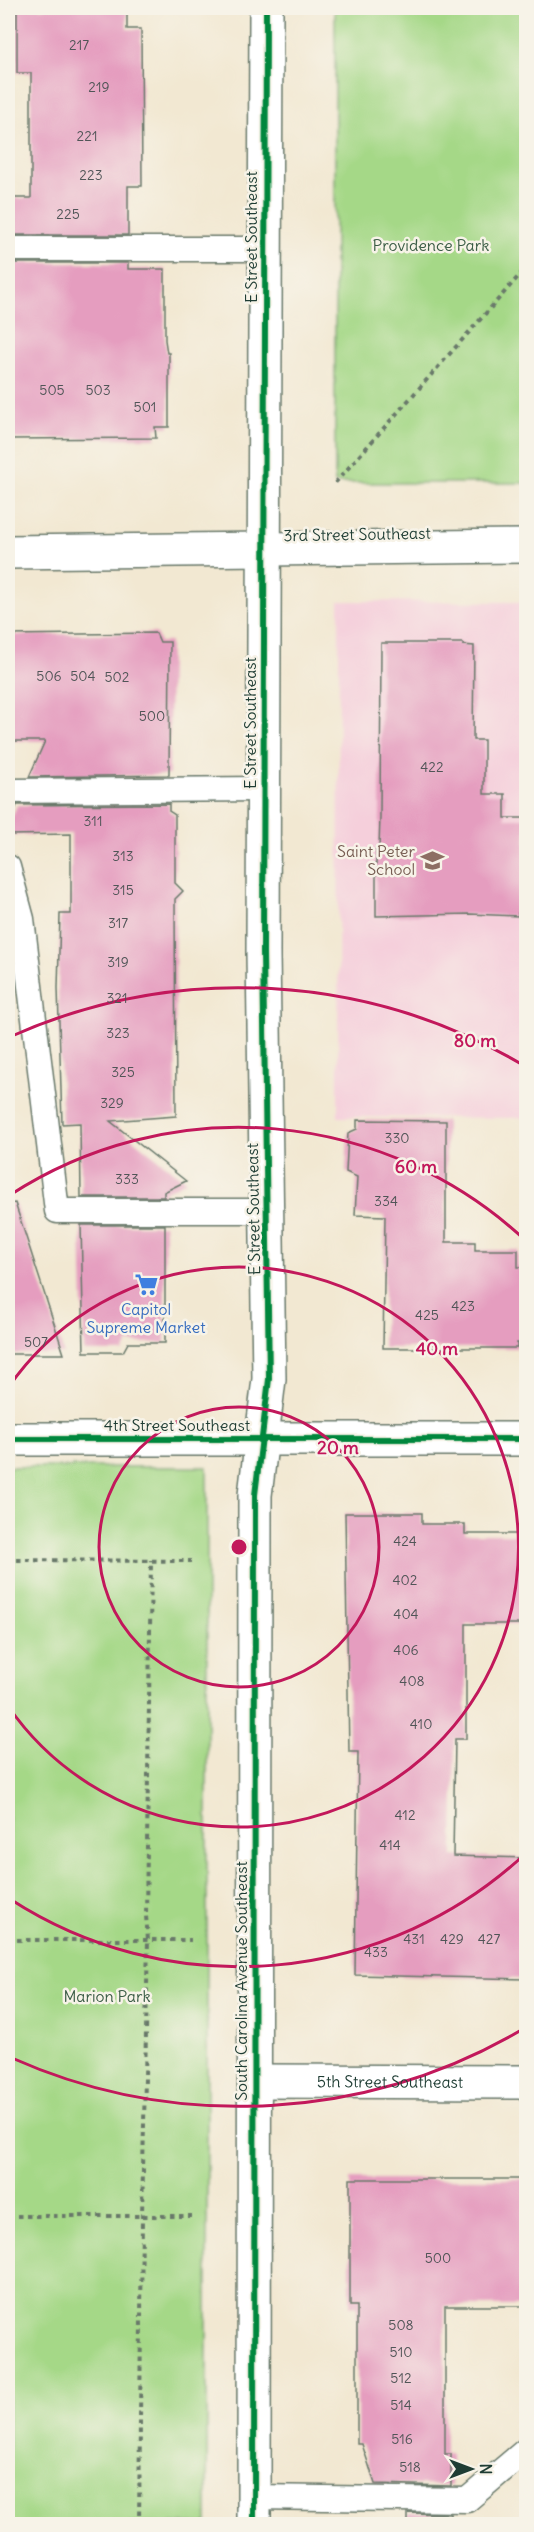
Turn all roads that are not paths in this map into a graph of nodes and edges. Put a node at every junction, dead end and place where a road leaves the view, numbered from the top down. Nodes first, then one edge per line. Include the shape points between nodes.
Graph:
1 (266, 8) edge
2 (8, 249) edge
3 (265, 249) junction
4 (526, 546) edge
5 (263, 549) junction
6 (8, 552) edge
7 (263, 789) junction
8 (8, 791) edge
9 (8, 867) edge
10 (266, 1211) junction
11 (260, 1438) junction
12 (8, 1439) edge
13 (526, 1439) edge
14 (255, 2081) junction
15 (526, 2082) edge
16 (526, 2450) edge
17 (254, 2511) edge

1 - 3 street, E Street Southeast
2 - 3 lane
3 - 5 street, E Street Southeast
4 - 5 street, 3rd Street Southeast
5 - 6 street, 3rd Street Southeast
5 - 7 street, E Street Southeast
7 - 8 lane
7 - 10 street, E Street Southeast
9 - 10 lane via 22,919 57,1211
10 - 11 street, E Street Southeast via 268,1378
11 - 12 street, 4th Street Southeast
11 - 13 street, 4th Street Southeast
11 - 14 street, South Carolina Avenue Southeast via 255,1495
14 - 15 street, 5th Street Southeast
14 - 17 street, South Carolina Avenue Southeast
16 - 17 lane via 467,2500

